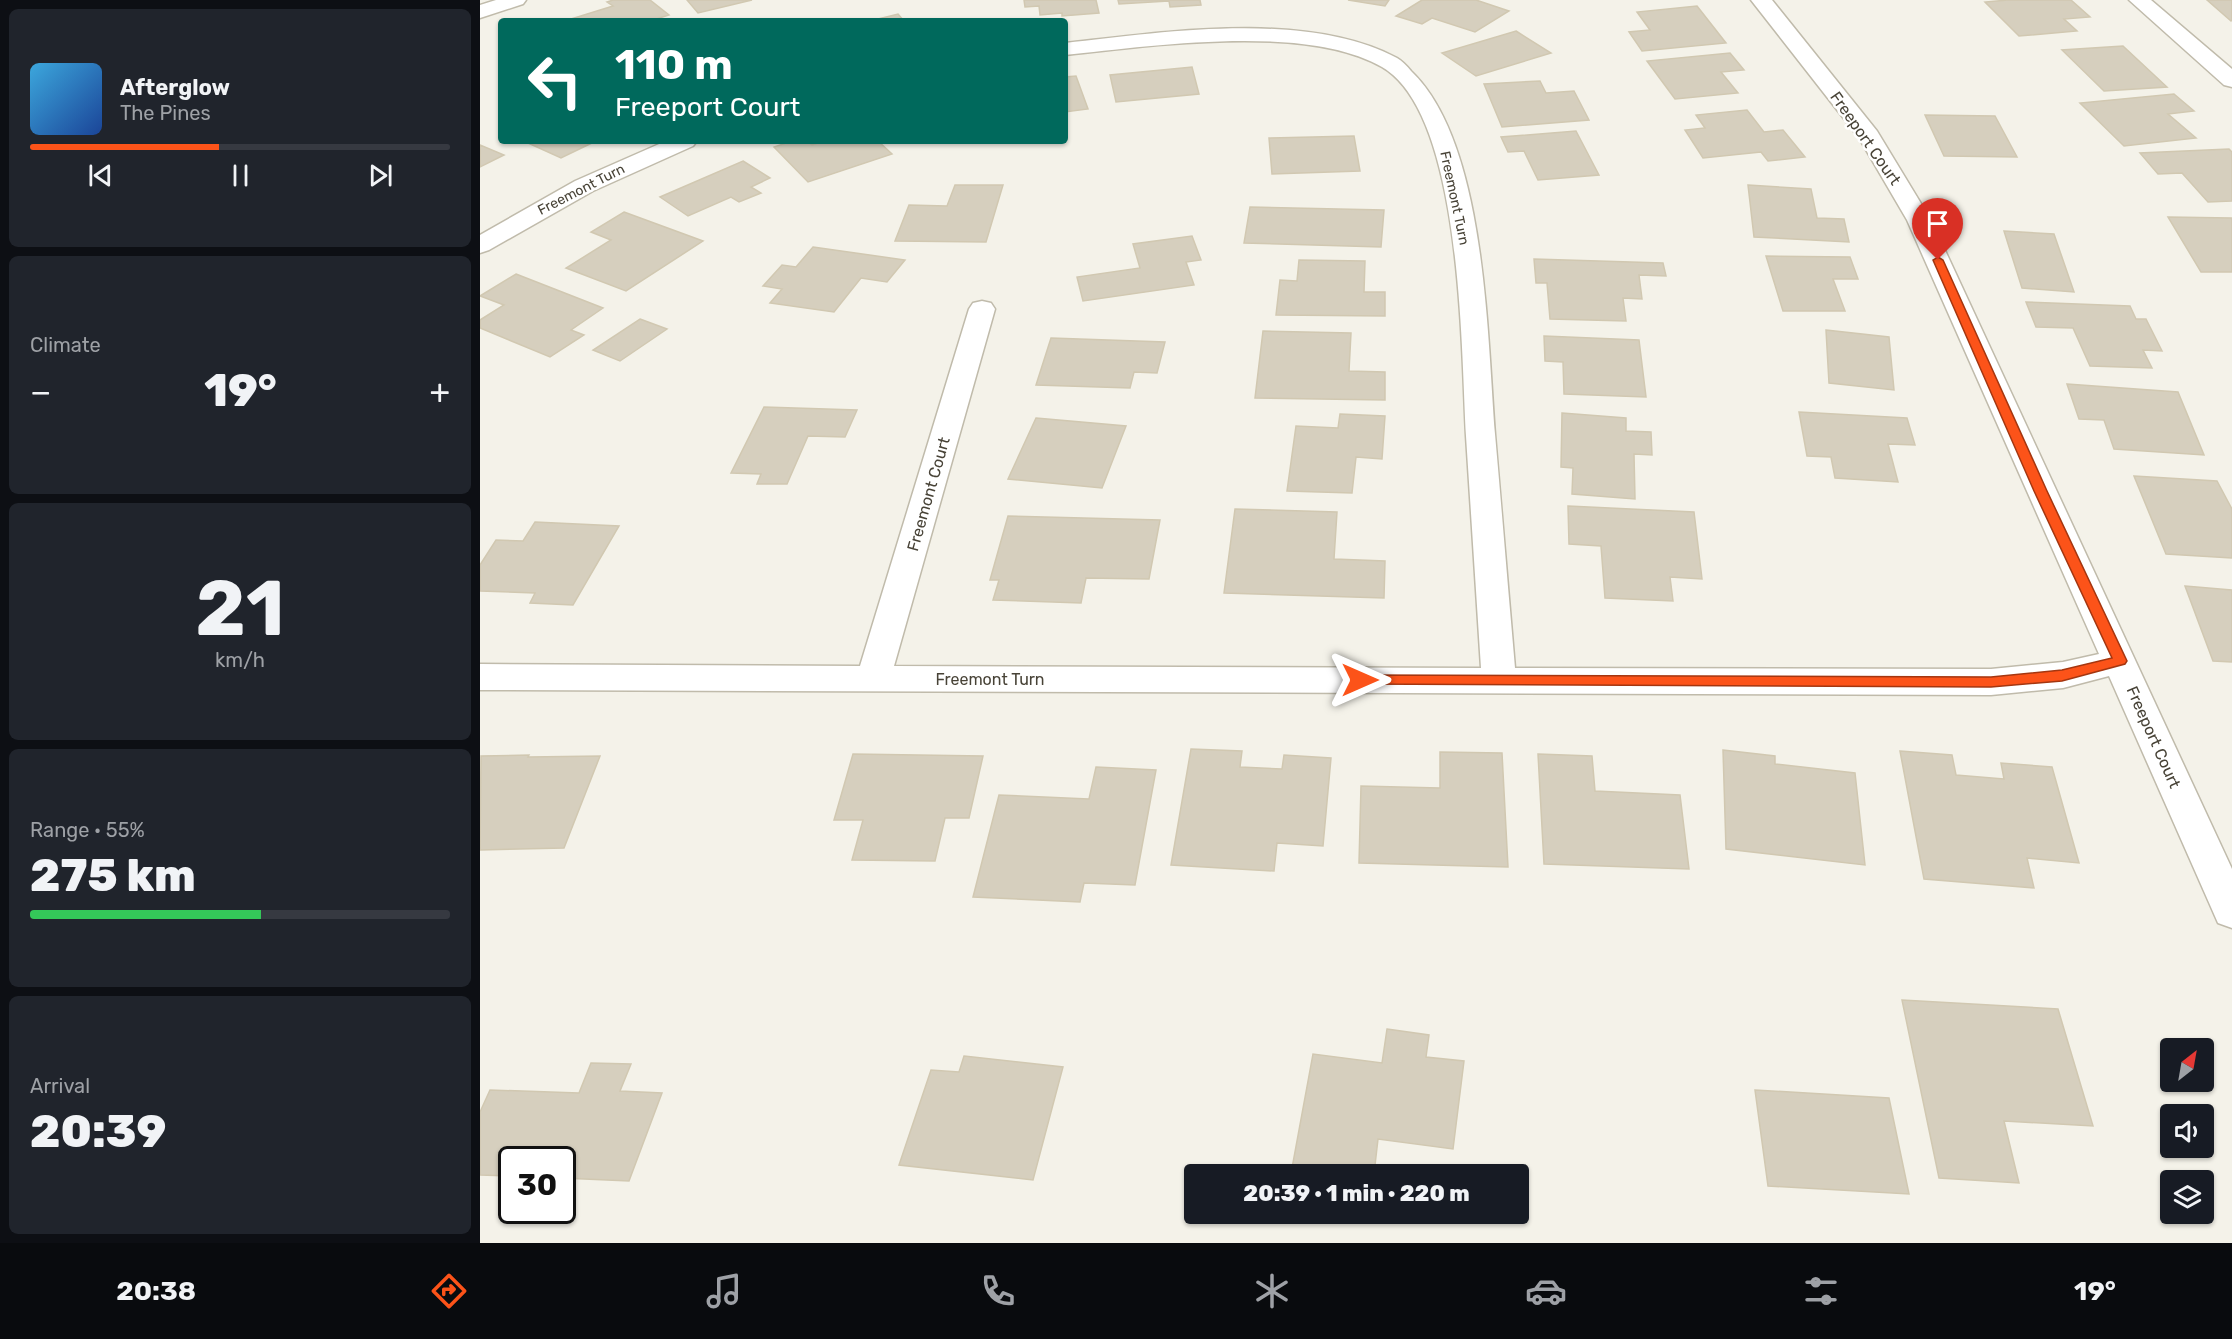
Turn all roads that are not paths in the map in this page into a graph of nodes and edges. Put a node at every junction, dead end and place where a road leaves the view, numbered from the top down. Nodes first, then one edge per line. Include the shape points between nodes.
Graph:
1 (516, 0) edge
2 (1761, 0) edge
3 (2139, 0) edge
4 (480, 12) edge
5 (1068, 49) edge
6 (2232, 80) edge
7 (678, 144) edge
8 (480, 245) edge
9 (982, 309) dead end
10 (2120, 661) junction
11 (480, 677) edge
12 (873, 679) junction
13 (1499, 680) junction
14 (2232, 911) edge

1 - 4 street
2 - 10 street, Freeport Court via 1869,136 1919,220
3 - 6 street
5 - 13 street, Freemont Turn via 1229,36 1304,37 1368,53 1399,70 1418,89 1448,157 1468,263
7 - 8 street, Freemont Turn via 584,186
9 - 12 street, Freemont Court
10 - 13 street, Freemont Turn via 2062,675 1991,682
10 - 14 street, Freeport Court
11 - 12 street, Freemont Turn
12 - 13 street, Freemont Turn

